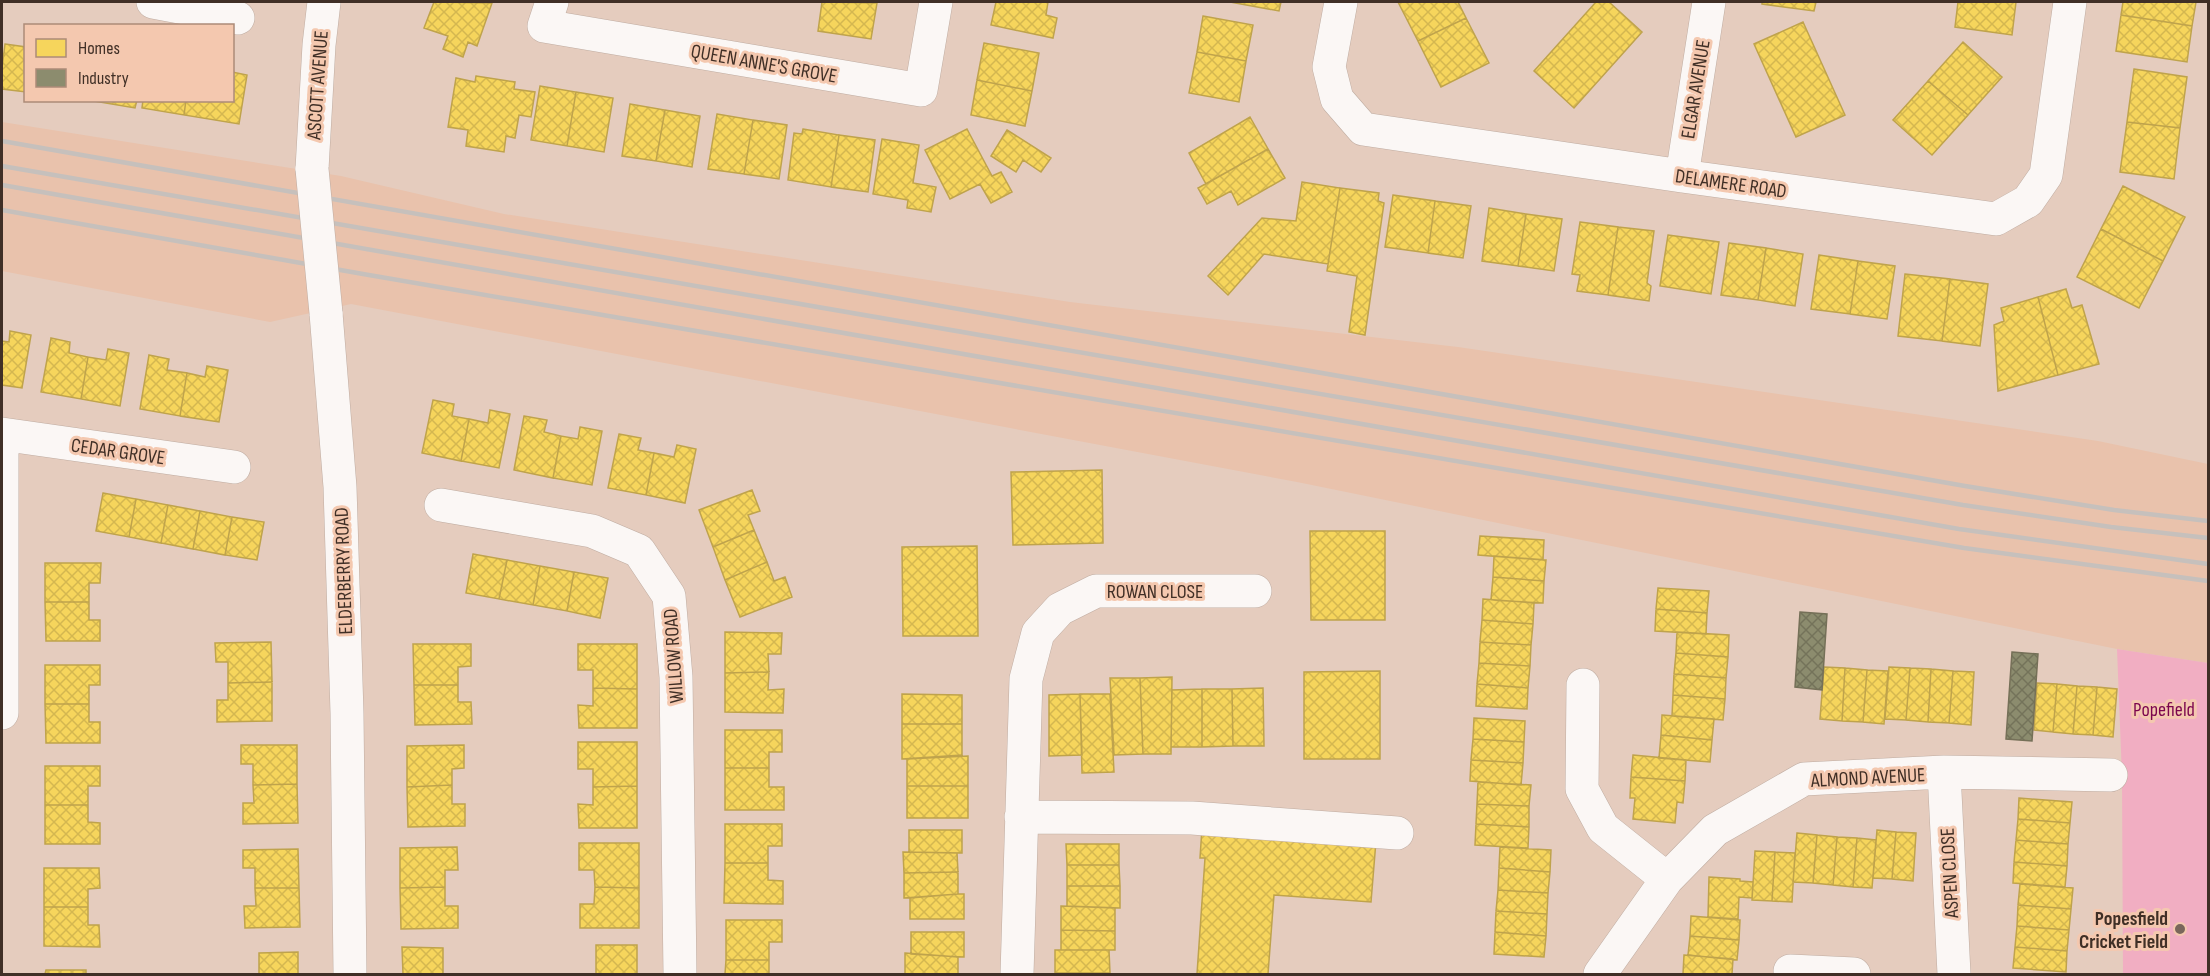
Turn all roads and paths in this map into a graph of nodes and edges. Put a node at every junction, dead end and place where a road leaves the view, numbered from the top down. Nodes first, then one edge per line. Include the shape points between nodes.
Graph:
1 (153, 2) edge
2 (324, 2) edge
3 (552, 2) edge
4 (936, 2) edge
5 (1341, 2) edge
6 (1708, 2) edge
7 (2070, 2) edge
8 (238, 18) dead end
9 (312, 169) joint
10 (1682, 176) junction
11 (2, 435) edge
12 (234, 466) dead end
13 (441, 505) dead end
14 (1255, 591) dead end
15 (1583, 685) dead end
16 (2, 713) edge
17 (1944, 772) junction
18 (2111, 775) dead end
19 (1021, 816) junction
20 (1397, 833) dead end
21 (1667, 879) junction
22 (1790, 971) dead end
23 (350, 975) edge
24 (680, 975) edge
25 (1017, 975) edge
26 (1600, 975) edge
27 (1854, 975) edge
28 (1954, 975) edge

1 - 8 street
2 - 9 street, ASCOTT AVENUE
3 - 4 street, QUEEN ANNE'S GROVE via 544,26 921,90
5 - 10 street, DELAMERE ROAD via 1329,67 1337,99 1363,129
6 - 10 street, ELGAR AVENUE
7 - 10 street, DELAMERE ROAD via 2046,175 2028,201 1996,219
9 - 23 street, ELDERBERRY ROAD, bridge via 340,487
11 - 12 street, CEDAR GROVE
11 - 16 street
13 - 24 street, WILLOW ROAD via 592,531 639,551 669,596 676,677
14 - 19 street, ROWAN CLOSE via 1096,591 1060,609 1038,633 1026,679
15 - 21 street via 1582,789 1603,828
17 - 18 street, ALMOND AVENUE
17 - 21 street, ALMOND AVENUE via 1804,779 1715,830
17 - 28 street, ASPEN CLOSE
19 - 20 street via 1192,818
19 - 25 street, ROWAN CLOSE
21 - 26 street, ALMOND AVENUE
22 - 27 street

